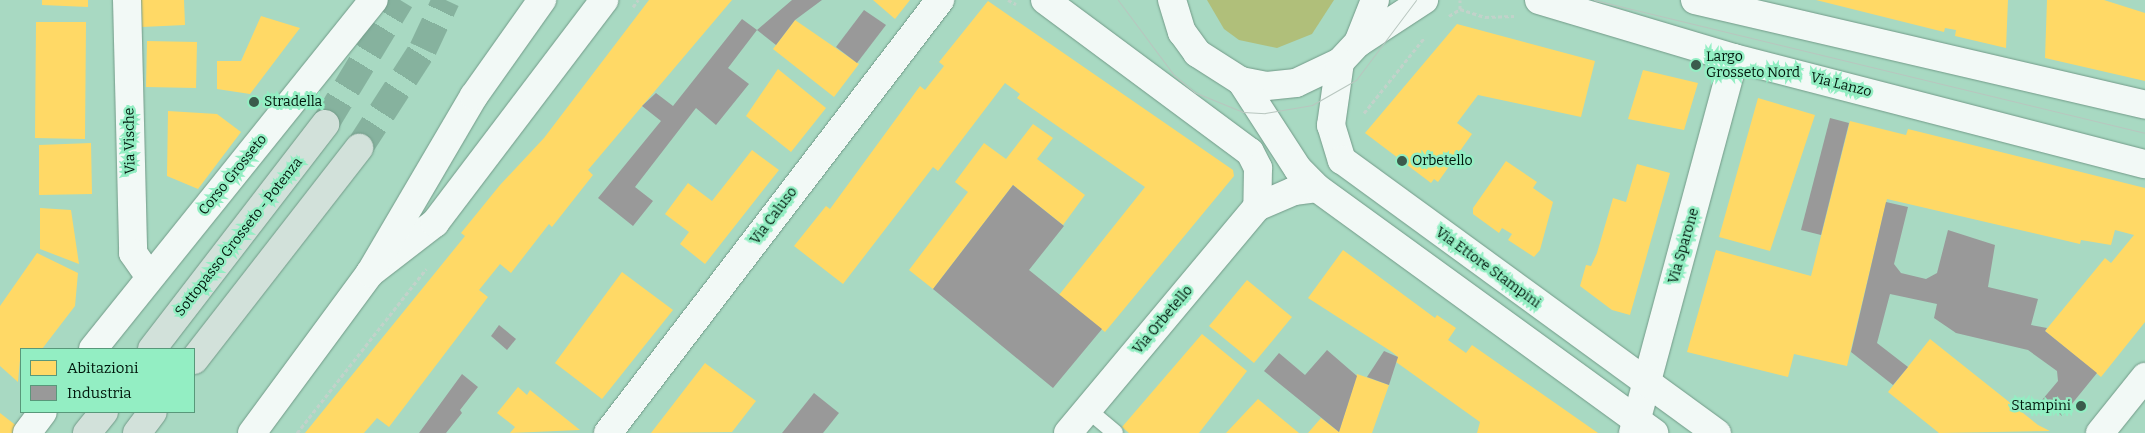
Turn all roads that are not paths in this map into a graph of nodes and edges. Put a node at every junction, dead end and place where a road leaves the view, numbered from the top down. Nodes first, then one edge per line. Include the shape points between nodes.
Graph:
1 (127, 0) edge
2 (374, 0) edge
3 (542, 0) edge
4 (604, 0) edge
5 (940, 0) edge
6 (1045, 0) edge
7 (1375, 0) edge
8 (1424, 0) edge
9 (1539, 0) edge
10 (1695, 0) edge
11 (1171, 2) edge
12 (1349, 52) junction
13 (1734, 58) junction
14 (1241, 81) junction
15 (2145, 105) edge
16 (325, 124) tunnel mouth
17 (359, 148) tunnel mouth
18 (2145, 164) edge
19 (1317, 188) junction
20 (1257, 206) junction
21 (370, 274) junction
22 (150, 277) junction
23 (94, 348) edge
24 (153, 348) edge
25 (195, 359) edge
26 (2145, 377) edge
27 (1646, 382) junction
28 (1088, 410) junction
29 (43, 413) edge
30 (103, 413) edge
31 (152, 413) edge
32 (1641, 429) edge
33 (27, 433) edge
34 (87, 433) edge
35 (136, 433) edge
36 (252, 433) edge
37 (608, 433) edge
38 (1068, 433) edge
39 (1115, 433) edge
40 (1717, 433) edge
41 (2100, 433) edge

1 - 22 street, Via Vische via 133,253
2 - 22 street, Corso Grosseto
3 - 21 street via 474,96
4 - 21 street via 435,224
5 - 37 street, Via Caluso
6 - 20 street via 1234,137 1258,168
7 - 12 street, Via Ettore Stampini
8 - 12 street
9 - 13 street, Via Lanzo
10 - 15 street
11 - 14 street via 1197,53
12 - 14 street via 1296,83 1267,86
12 - 27 street, Via Ettore Stampini via 1331,125 1342,160
13 - 18 street, Via Lanzo
13 - 27 street, Via Sparone
14 - 19 street via 1298,169
16 - 24 main road, Sottopasso Grosseto - Potenza
17 - 25 main road
19 - 20 street, Via Orbetello via 1294,191
19 - 32 street
20 - 28 street, Via Orbetello
21 - 36 street
22 - 23 street, Corso Grosseto
26 - 41 street
27 - 32 street, Via Sparone
27 - 40 street, Via Ettore Stampini
28 - 38 street, Via Orbetello
28 - 39 lane
29 - 33 street
30 - 34 main road
31 - 35 main road

